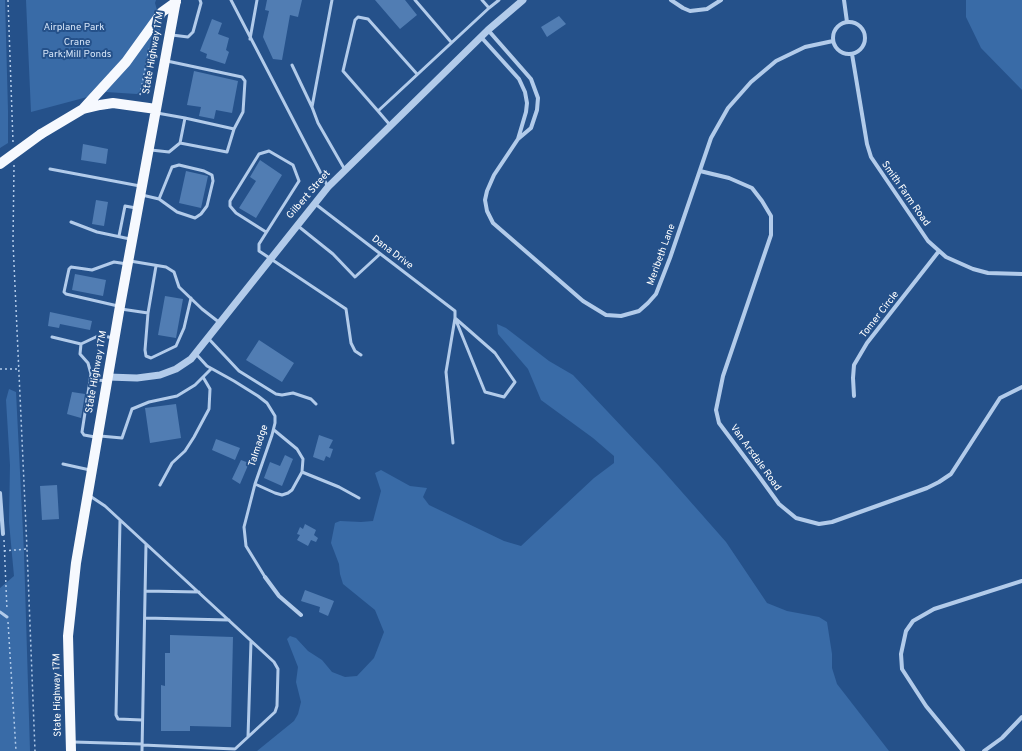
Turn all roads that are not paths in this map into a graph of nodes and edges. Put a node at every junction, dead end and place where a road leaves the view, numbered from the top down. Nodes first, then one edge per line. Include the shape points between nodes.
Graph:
1 (200, 0) edge
2 (231, 0) edge
3 (257, 0) edge
4 (332, 0) edge
5 (415, 0) edge
6 (482, 0) edge
7 (499, 0) edge
8 (524, 0) edge
9 (672, 0) edge
10 (721, 0) edge
11 (844, 0) edge
12 (176, 1) edge
13 (488, 8) junction
14 (848, 22) junction
15 (488, 30) junction
16 (170, 35) junction
17 (481, 37) junction
18 (250, 39) junction
19 (832, 41) junction
20 (452, 42) junction
21 (852, 54) junction
22 (165, 60) junction
23 (292, 66) dead end
24 (417, 74) junction
25 (312, 107) junction
26 (83, 110) junction
27 (156, 111) junction
28 (378, 111) junction
29 (185, 118) junction
30 (391, 125) junction
31 (234, 129) junction
32 (518, 139) junction
33 (180, 143) junction
34 (149, 150) junction
35 (0, 164) edge
36 (50, 169) dead end
37 (345, 170) junction
38 (700, 171) junction
39 (328, 187) junction
40 (141, 191) junction
41 (159, 199) junction
42 (314, 203) junction
43 (138, 208) junction
44 (72, 222) dead end
45 (296, 225) junction
46 (266, 232) junction
47 (119, 236) junction
48 (132, 239) junction
49 (939, 251) junction
50 (380, 254) junction
51 (270, 258) junction
52 (128, 262) junction
53 (156, 266) junction
54 (1022, 274) edge
55 (191, 298) junction
56 (120, 308) junction
57 (148, 313) junction
58 (456, 318) junction
59 (220, 323) junction
60 (52, 337) dead end
61 (115, 338) junction
62 (208, 338) junction
63 (81, 344) junction
64 (196, 354) junction
65 (360, 355) dead end
66 (211, 369) junction
67 (203, 377) junction
68 (91, 379) junction
69 (108, 379) junction
70 (1022, 387) edge
71 (854, 396) dead end
72 (316, 404) dead end
73 (274, 430) junction
74 (98, 437) junction
75 (453, 443) dead end
76 (63, 464) dead end
77 (92, 471) junction
78 (302, 472) junction
79 (255, 484) junction
80 (160, 485) dead end
81 (0, 493) edge
82 (87, 495) junction
83 (359, 498) dead end
84 (120, 520) junction
85 (3, 534) road end
86 (146, 544) junction
87 (265, 577) joint
88 (1022, 581) edge
89 (145, 591) junction
90 (198, 592) junction
91 (0, 612) edge
92 (301, 614) dead end
93 (7, 617) road end
94 (145, 618) junction
95 (229, 620) junction
96 (251, 641) junction
97 (1022, 717) edge
98 (142, 720) junction
99 (248, 737) junction
100 (142, 744) junction
101 (71, 746) edge
102 (233, 750) edge
103 (142, 751) edge
104 (963, 751) edge
105 (984, 751) edge

1 - 16 lane via 193,32 188,37
2 - 18 lane
3 - 18 lane
4 - 25 lane
5 - 20 lane
6 - 13 lane
7 - 13 lane
8 - 15 street, Gilbert Street
9 - 10 street via 690,11 707,9
11 - 14 street
12 - 16 main road, State Highway 17M
12 - 26 main road via 162,12 126,62
13 - 20 lane
14 - 19 street via 838,26
14 - 21 street via 858,25 864,33 862,49
15 - 17 street, Gilbert Street
15 - 32 street, Meribeth Lane via 522,68 535,88 538,98 531,128
16 - 22 main road, State Highway 17M
17 - 30 street, Gilbert Street
17 - 32 street, Meribeth Lane via 519,79 525,92 526,112
18 - 39 lane
19 - 21 street via 842,53
19 - 38 street, Meribeth Lane via 805,48 776,61 751,82 728,108 711,138
20 - 24 lane
21 - 49 street, Smith Farm Road via 871,157 924,235
22 - 27 main road, State Highway 17M
22 - 31 lane via 242,77 245,81 243,112
23 - 25 lane
24 - 28 lane
24 - 28 lane via 368,19 358,17 355,20 343,71
25 - 37 lane via 318,123
26 - 27 main road via 113,103
26 - 35 main road, bridge via 41,134
27 - 29 lane
27 - 34 main road, State Highway 17M
28 - 30 lane
29 - 31 lane
29 - 33 lane
30 - 37 street, Gilbert Street
31 - 33 lane via 227,152
32 - 38 street, Meribeth Lane via 487,190 487,211 493,223 583,301 606,315 621,316 639,310 656,294
33 - 34 lane via 169,152
34 - 40 main road, State Highway 17M
36 - 40 lane
37 - 39 street, Gilbert Street
38 - 70 street, Van Arsdale Road via 729,178 752,188 771,216 771,235 723,376 716,410 719,423 779,504 796,518 819,524 832,522 939,482 951,474 1000,398
39 - 42 street, Gilbert Street
40 - 41 lane
40 - 43 main road, State Highway 17M
41 - 41 lane via 176,212 195,218 207,206 212,175 179,165 172,167
42 - 45 street, Gilbert Street
42 - 50 lane, Dana Drive
43 - 47 lane via 125,206
43 - 48 main road, State Highway 17M
44 - 47 lane via 97,232
45 - 50 lane via 333,254 355,277
45 - 51 street, Gilbert Street
46 - 46 lane via 299,181 293,165 269,152 259,154 230,201 230,206 236,214
46 - 51 lane via 259,244 259,251
47 - 48 lane
48 - 52 main road, State Highway 17M
49 - 54 street, Smith Farm Road via 972,269 988,273
49 - 71 street, Tomer Circle via 867,343 854,365
50 - 58 lane, Dana Drive via 454,311
51 - 59 street, Gilbert Street
51 - 65 lane via 346,309 351,343
52 - 53 lane
52 - 56 main road, State Highway 17M
52 - 56 lane via 114,262 92,270 71,267 64,292
53 - 55 lane via 166,267 174,272 179,287
53 - 57 lane
55 - 57 lane via 184,328 176,346 151,358 146,356 145,350
55 - 59 lane
56 - 57 lane
56 - 61 main road, State Highway 17M
58 - 58 lane via 495,353 515,382 504,397 485,392
58 - 75 lane via 446,372
59 - 62 street, Gilbert Street
60 - 63 lane
61 - 63 lane via 100,335
61 - 69 main road, State Highway 17M
62 - 64 street, Gilbert Street
62 - 72 lane via 239,371 276,394 293,393
63 - 68 lane via 80,354 90,368
64 - 66 lane, Talmadge
64 - 69 street, Gilbert Street via 176,369 160,375
66 - 67 lane
66 - 73 lane, Talmadge via 234,380 266,402 275,416
67 - 74 lane via 177,396 149,402 132,409 122,438
67 - 80 lane via 210,389 209,409 194,437 172,463
68 - 69 lane
68 - 74 lane via 82,432 86,436
69 - 74 main road, State Highway 17M
73 - 78 lane via 297,449 302,459
73 - 79 lane, Talmadge
74 - 77 main road, State Highway 17M
76 - 77 lane
77 - 82 main road, State Highway 17M
78 - 79 lane via 288,493 275,493
78 - 83 lane
79 - 87 lane, Talmadge via 244,527 245,540
81 - 85 street
82 - 84 lane via 105,506
82 - 101 main road, State Highway 17M via 69,622
84 - 86 lane
84 - 98 lane via 116,715 118,719
86 - 89 lane
86 - 90 lane
87 - 92 street via 279,596
88 - 104 street via 934,609 913,621 906,630 901,654 902,669 926,706
89 - 90 lane
89 - 94 lane
90 - 95 lane
91 - 93 lane
94 - 95 lane
94 - 98 lane
95 - 96 lane
96 - 99 lane
96 - 99 lane via 277,665 279,673 275,712
97 - 105 street via 1002,738
98 - 100 lane
99 - 102 lane
100 - 101 lane
100 - 102 lane
100 - 103 lane

